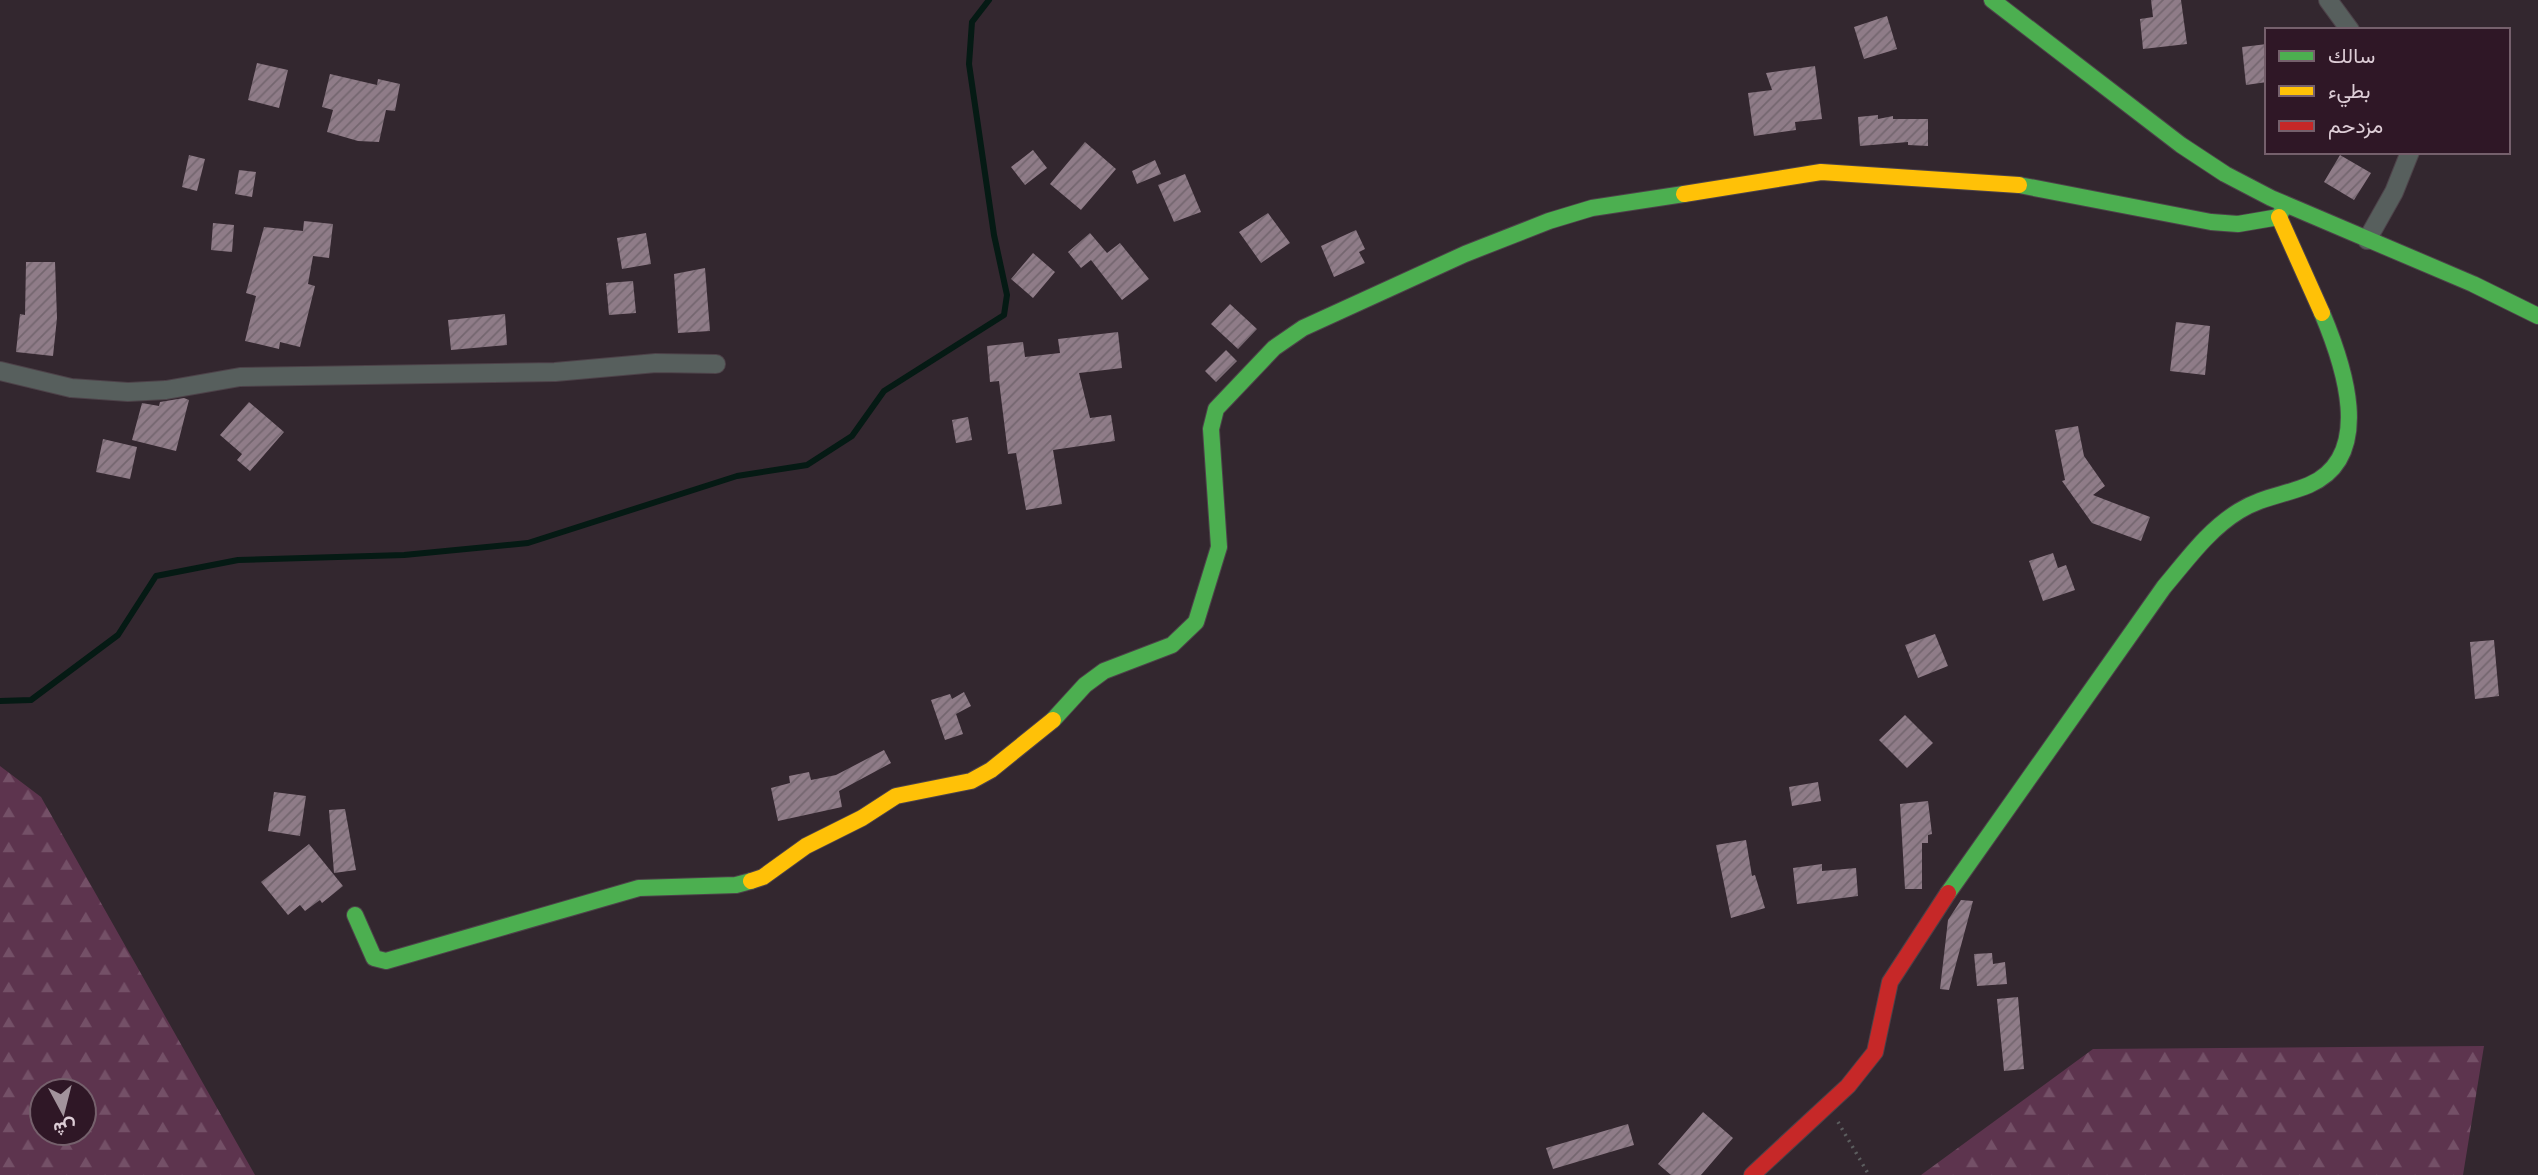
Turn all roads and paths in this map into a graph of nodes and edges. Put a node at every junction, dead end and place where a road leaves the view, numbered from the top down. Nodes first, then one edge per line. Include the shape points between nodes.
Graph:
1 (1992, 0) edge
2 (2328, 0) edge
3 (2349, 28) edge
4 (2409, 154) edge
5 (2282, 211) junction
6 (2367, 240) junction
7 (2538, 317) edge
8 (716, 364) dead end
9 (0, 371) edge
10 (355, 915) dead end
11 (1828, 1105) junction
12 (1752, 1175) edge
13 (1869, 1175) edge

1 - 5 street via 2181,145
2 - 3 street
4 - 6 street
5 - 6 street
5 - 10 street via 2238,224 2211,222 2004,181 1821,172 1592,208 1549,221 1342,308 1303,328 1254,366 1216,409 1211,429 1219,547 1196,622 1172,645 1104,671 1022,748 971,781 895,796 806,846 773,871 736,886 639,888 386,961 374,958 365,946 365,929
5 - 11 street via 2342,367 2349,425 2345,450 2330,471 2309,485 2262,498 2236,512 2203,540 2164,587 1890,982 1875,1052
6 - 7 street
8 - 9 street via 656,363 555,372 240,377 128,392 71,388
11 - 12 street
11 - 13 path

